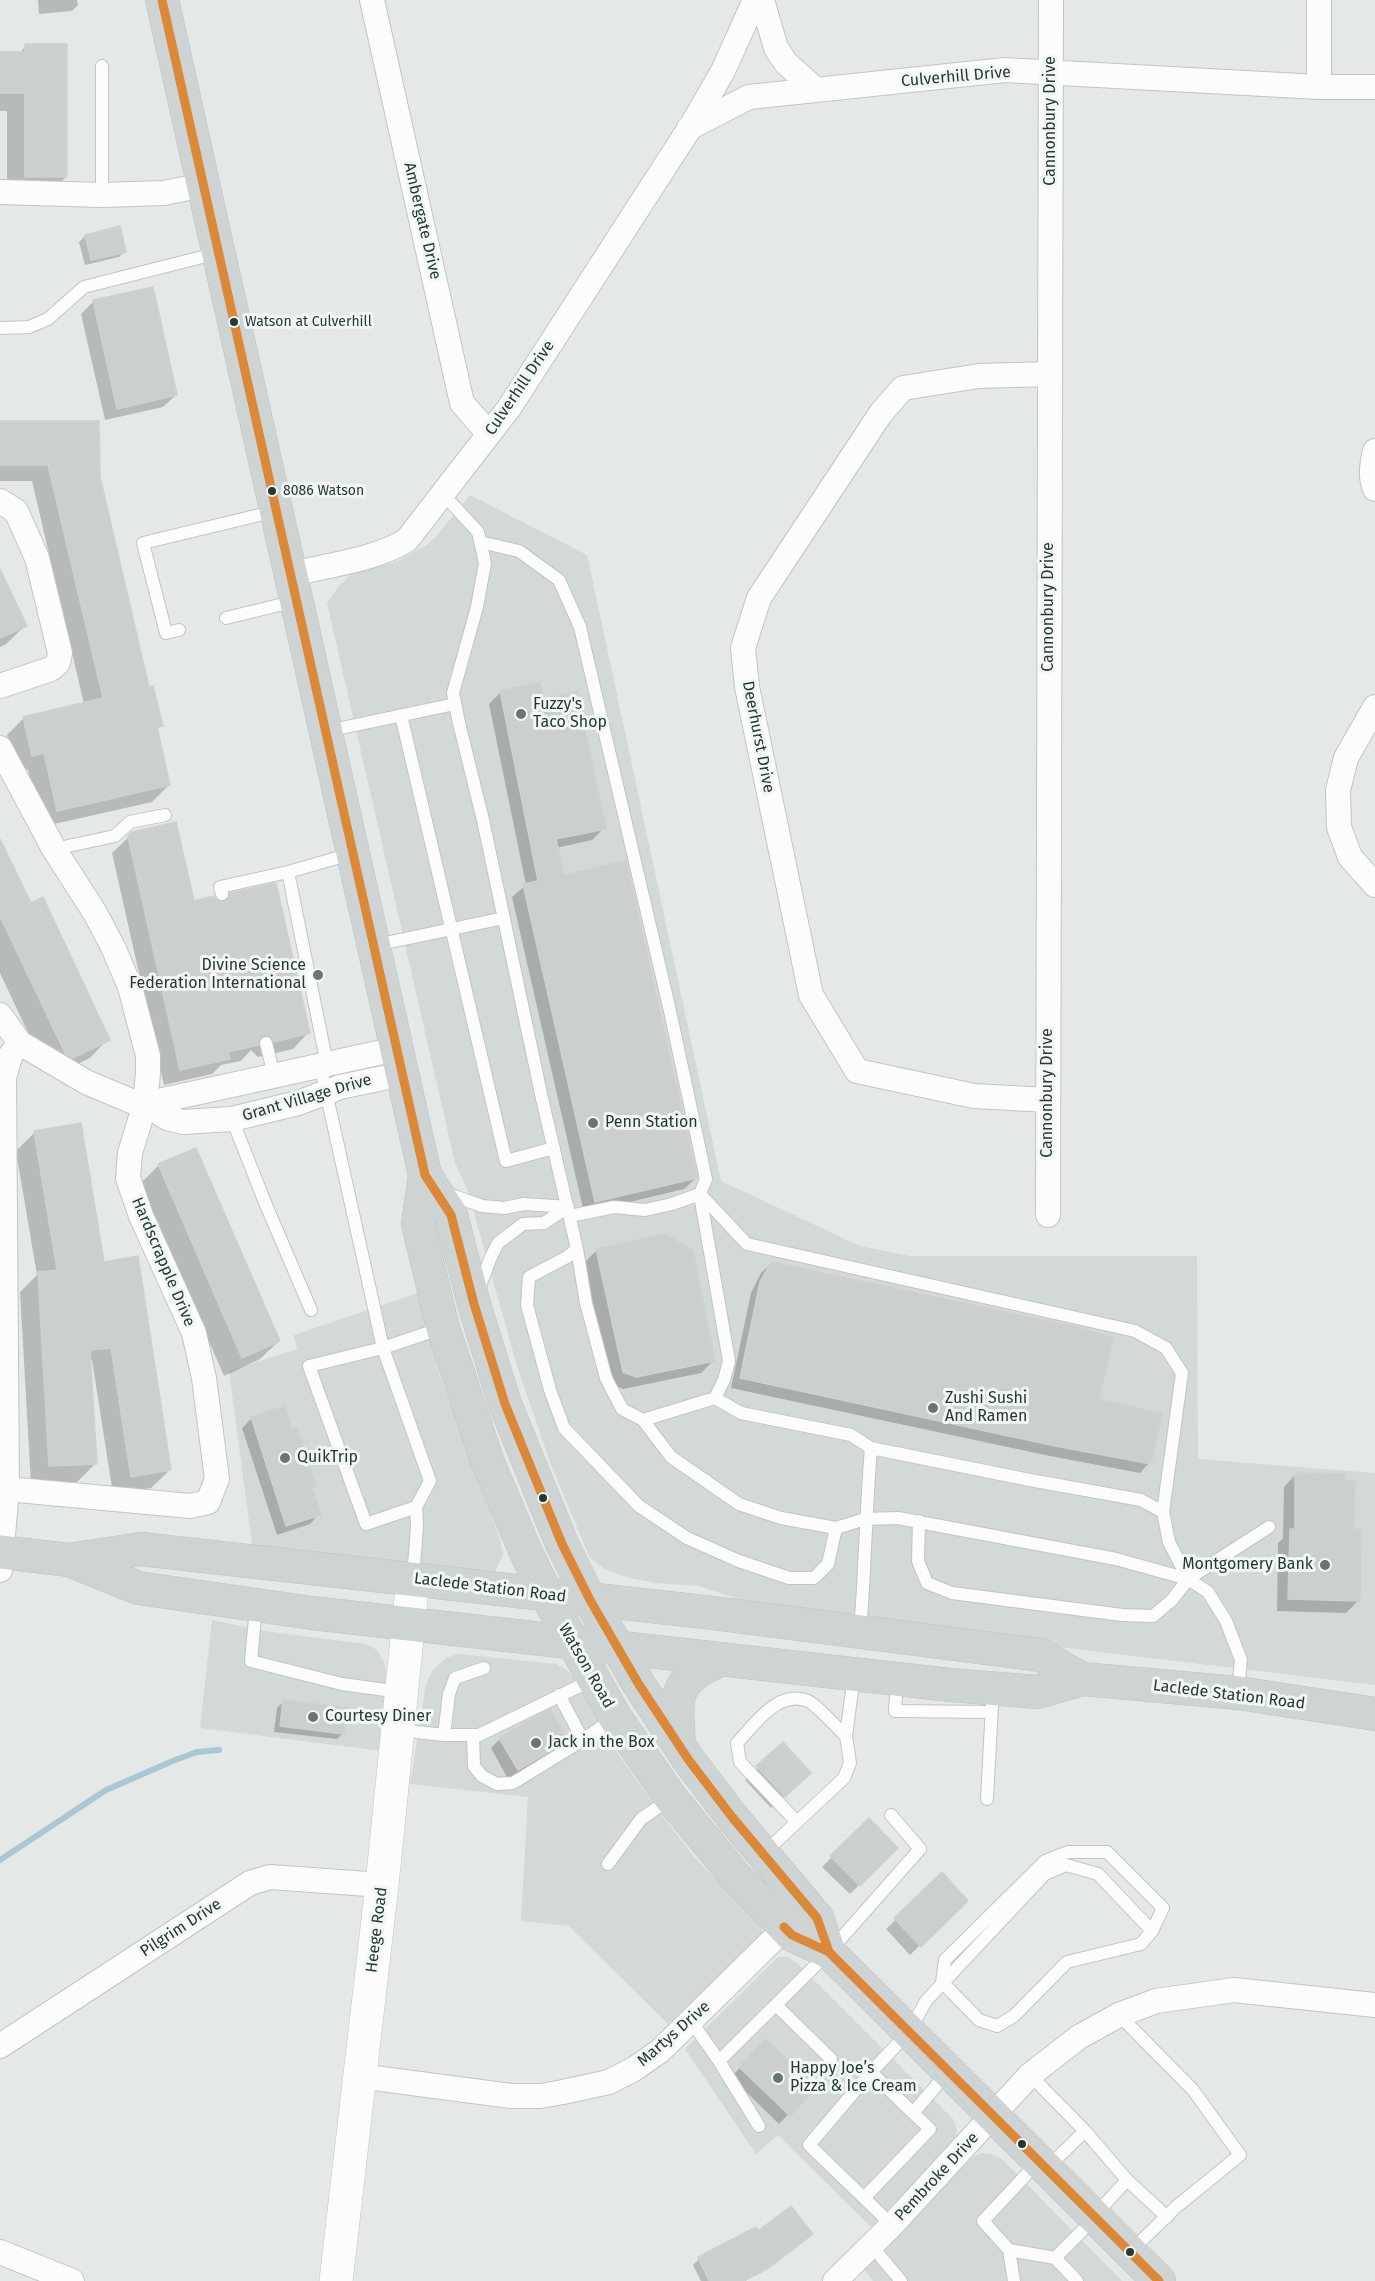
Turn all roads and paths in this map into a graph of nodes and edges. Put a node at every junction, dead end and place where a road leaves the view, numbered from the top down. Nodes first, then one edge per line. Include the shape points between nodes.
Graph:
1 (162, 0) edge
2 (372, 0) edge
3 (755, 0) edge
4 (762, 0) edge
5 (1050, 0) edge
6 (1319, 0) edge
7 (102, 66) dead end
8 (1051, 73) junction
9 (1319, 87) junction
10 (1375, 87) edge
11 (816, 90) junction
12 (689, 128) junction
13 (204, 185) junction
14 (0, 192) edge
15 (102, 195) junction
16 (219, 253) junction
17 (0, 328) edge
18 (1050, 374) junction
19 (489, 434) junction
20 (1375, 451) edge
21 (1375, 489) edge
22 (443, 494) junction
23 (0, 501) edge
24 (277, 510) junction
25 (480, 542) junction
26 (294, 587) junction
27 (226, 618) dead end
28 (178, 630) dead end
29 (0, 686) edge
30 (455, 704) junction
31 (1375, 707) edge
32 (401, 716) junction
33 (327, 731) junction
34 (0, 748) edge
35 (165, 814) dead end
36 (54, 849) junction
37 (353, 854) junction
38 (288, 872) junction
39 (1375, 885) edge
40 (222, 894) dead end
41 (504, 918) junction
42 (450, 930) junction
43 (373, 946) junction
44 (0, 1015) edge
45 (20, 1043) junction
46 (266, 1043) dead end
47 (399, 1061) junction
48 (324, 1064) junction
49 (274, 1075) junction
50 (325, 1093) junction
51 (1048, 1100) junction
52 (145, 1104) junction
53 (232, 1119) junction
54 (554, 1148) junction
55 (429, 1180) junction
56 (700, 1194) junction
57 (569, 1211) junction
58 (1048, 1215) dead end
59 (577, 1249) junction
60 (474, 1304) junction
61 (311, 1310) dead end
62 (443, 1328) junction
63 (383, 1348) junction
64 (715, 1398) junction
65 (643, 1420) junction
66 (871, 1448) junction
67 (7, 1489) junction
68 (416, 1507) junction
69 (1162, 1512) junction
70 (865, 1519) junction
71 (919, 1521) junction
72 (1269, 1527) dead end
73 (836, 1528) junction
74 (1, 1558) edge
75 (69, 1560) junction
76 (413, 1579) junction
77 (1188, 1579) junction
78 (546, 1594) junction
79 (590, 1600) junction
80 (256, 1605) junction
81 (408, 1624) junction
82 (860, 1632) junction
83 (572, 1642) junction
84 (616, 1647) junction
85 (722, 1659) junction
86 (484, 1668) dead end
87 (855, 1675) junction
88 (592, 1680) junction
89 (1083, 1680) junction
90 (402, 1692) junction
91 (1238, 1694) junction
92 (559, 1695) junction
93 (992, 1700) junction
94 (1375, 1714) edge
95 (615, 1717) junction
96 (398, 1730) junction
97 (444, 1735) junction
98 (473, 1735) junction
99 (846, 1736) junction
100 (584, 1740) junction
101 (678, 1744) junction
102 (670, 1798) junction
103 (987, 1799) dead end
104 (891, 1815) dead end
105 (797, 1822) junction
106 (762, 1854) junction
107 (608, 1864) dead end
108 (382, 1886) junction
109 (785, 1928) junction
110 (1152, 1931) junction
111 (830, 1952) junction
112 (942, 1982) junction
113 (776, 2005) junction
114 (1375, 2005) edge
115 (1119, 2016) junction
116 (691, 2021) junction
117 (909, 2031) junction
118 (0, 2046) edge
119 (831, 2059) dead end
120 (719, 2061) junction
121 (949, 2071) junction
122 (871, 2072) junction
123 (1030, 2075) junction
124 (359, 2076) junction
125 (912, 2113) junction
126 (994, 2116) junction
127 (759, 2126) dead end
128 (1085, 2131) junction
129 (1043, 2164) junction
130 (1127, 2180) junction
131 (864, 2198) junction
132 (1095, 2216) junction
133 (1167, 2217) junction
134 (892, 2225) junction
135 (871, 2245) junction
136 (1009, 2250) junction
137 (0, 2252) edge
138 (1131, 2252) junction
139 (1055, 2258) junction
140 (1157, 2280) edge
141 (72, 2281) edge
142 (336, 2281) edge
143 (835, 2281) edge
144 (901, 2281) edge
145 (1014, 2281) edge
146 (1077, 2281) edge

1 - 13 main road, Watson Road
2 - 19 street, Ambergate Drive via 462,403
3 - 12 street, Culverhill Drive via 723,71
4 - 11 street via 776,48 786,63
5 - 8 street, Cannonbury Drive
6 - 9 street
7 - 15 lane
8 - 9 street, Culverhill Drive
8 - 11 street, Culverhill Drive via 1005,70
8 - 18 street, Cannonbury Drive
9 - 10 street, Culverhill Drive
11 - 12 street, Culverhill Drive via 749,97
12 - 19 street, Culverhill Drive
13 - 15 street via 164,193
13 - 16 main road, Watson Road
14 - 15 street
16 - 17 lane via 84,287 48,319 29,327
16 - 24 main road, Watson Road
18 - 51 street, Cannonbury Drive
18 - 51 street, Deerhurst Drive via 979,376 903,388 881,413 759,598 743,648 747,687 812,995 857,1071 974,1096
19 - 22 street, Culverhill Drive
20 - 21 street
22 - 25 lane via 478,532
22 - 26 street, Culverhill Drive via 397,547
23 - 29 street via 16,512 37,558 60,653 58,663 51,669
24 - 26 main road, Watson Road
24 - 28 lane via 143,543 166,633
25 - 30 lane via 485,563 453,693
25 - 56 lane via 519,551 559,580 580,627 706,1179
26 - 27 lane
26 - 33 main road, Watson Road
30 - 32 lane
30 - 41 lane
31 - 39 street via 1346,758 1338,790 1339,827 1350,857
32 - 33 lane
32 - 42 lane
33 - 37 main road, Watson Road
34 - 36 street, Hardscrapple Drive
35 - 36 lane via 130,822 115,836
36 - 52 street, Hardscrapple Drive via 104,930 130,987 148,1056
37 - 38 lane
37 - 43 main road, Watson Road
38 - 40 lane via 220,886
38 - 48 lane
41 - 42 lane
41 - 54 lane
42 - 43 lane
42 - 54 lane via 506,1161
43 - 47 main road, Watson Road
44 - 45 street, Grant Village Drive
45 - 52 street, Grant Village Drive via 86,1082
45 - 67 street via 10,1056 4,1078
46 - 49 lane
47 - 48 street, Grant Village Drive
47 - 50 street, Grant Village Drive
47 - 55 main road, Watson Road
48 - 49 street, Grant Village Drive
48 - 50 lane
49 - 52 street, Grant Village Drive
50 - 53 street, Grant Village Drive
50 - 63 lane
51 - 58 street, Cannonbury Drive
52 - 53 street, Grant Village Drive via 167,1118 183,1122
52 - 67 street, Hardscrapple Drive via 130,1153 128,1178 194,1333 217,1479 208,1502 190,1506
53 - 61 lane
54 - 57 lane
55 - 57 lane via 482,1206 504,1208 524,1204
55 - 60 main road, Watson Road via 451,1215
55 - 62 main road, Watson Road via 417,1224
56 - 57 lane via 645,1210 614,1207
56 - 64 lane via 729,1361
56 - 69 lane via 747,1244 1135,1331 1167,1348 1182,1373
57 - 59 lane
57 - 60 lane via 544,1223 523,1224 498,1243
59 - 65 lane via 586,1303 606,1378 622,1409
59 - 73 lane via 530,1277 527,1305 564,1428 639,1506 687,1538 739,1562 789,1578 814,1578 828,1564
60 - 79 main road, Watson Road via 518,1440
62 - 63 lane
62 - 78 main road, Watson Road via 487,1460
63 - 68 lane via 430,1481
63 - 68 lane via 309,1366 366,1524
64 - 65 lane
64 - 66 lane via 741,1413 851,1436
65 - 73 lane via 671,1457 740,1504 782,1518
66 - 69 lane via 1141,1500
66 - 70 lane
67 - 74 street
68 - 76 lane
69 - 77 lane via 1169,1542
70 - 71 lane
70 - 73 lane
70 - 82 lane
71 - 77 lane via 1116,1559
71 - 77 lane via 918,1561 927,1583 952,1593 1153,1616
72 - 77 lane
74 - 75 main road, Laclede Station Road
75 - 76 main road, Laclede Station Road via 141,1549
75 - 80 main road, Laclede Station Road via 138,1588
76 - 78 main road, Laclede Station Road
76 - 81 street, Heege Road
77 - 91 lane via 1208,1592 1226,1621 1241,1659
78 - 79 main road, Laclede Station Road
78 - 83 main road, Watson Road
79 - 82 main road, Laclede Station Road
79 - 84 main road, Watson Road
80 - 81 main road, Laclede Station Road
80 - 90 lane via 251,1661 342,1684
81 - 83 main road, Laclede Station Road
81 - 90 street, Heege Road
82 - 89 main road, Laclede Station Road via 1040,1655
83 - 84 main road, Laclede Station Road
83 - 88 main road, Watson Road
84 - 85 main road, Laclede Station Road
84 - 101 main road, Watson Road
85 - 87 main road, Laclede Station Road
85 - 101 main road via 700,1668 681,1689
86 - 97 lane via 455,1678
87 - 93 main road, Laclede Station Road via 897,1679
87 - 99 lane
88 - 92 lane
88 - 95 main road, Watson Road
89 - 91 main road, Laclede Station Road
89 - 93 main road, Laclede Station Road
90 - 96 street, Heege Road
91 - 94 main road, Laclede Station Road
92 - 98 lane
92 - 100 lane
93 - 103 lane
95 - 100 lane
95 - 102 main road, Watson Road
96 - 97 lane
96 - 108 street, Heege Road
97 - 98 lane
98 - 100 lane via 474,1766 497,1784 513,1783
99 - 105 lane via 849,1763 844,1778
99 - 105 lane via 810,1701 790,1698 777,1703 737,1743 740,1762
101 - 106 main road, Watson Road
102 - 107 lane via 641,1818
102 - 109 main road, Watson Road
104 - 111 lane via 920,1849
105 - 106 lane
106 - 111 main road, Watson Road via 817,1918
108 - 118 street, Pilgrim Drive via 270,1877 250,1883
108 - 124 street, Heege Road
109 - 111 main road, Watson Road
109 - 116 street, Martys Drive
110 - 112 lane via 1141,1944 1067,1962 1014,2016 997,2026 979,2020
110 - 112 lane via 1098,1874 1065,1865 1045,1874
110 - 112 lane via 1163,1908 1107,1852 1068,1852 1045,1861 945,1960
111 - 113 lane
111 - 117 main road, Watson Road
112 - 117 lane
113 - 119 lane
113 - 120 lane
114 - 115 street, Pembroke Drive via 1234,1990 1156,2001
115 - 123 street, Pembroke Drive via 1079,2037
115 - 133 lane via 1193,2090 1240,2156
116 - 120 lane
116 - 124 street, Martys Drive via 634,2069 609,2082 563,2092 511,2096
117 - 121 main road, Watson Road
117 - 122 lane
120 - 127 lane
121 - 125 lane
121 - 126 main road, Watson Road
122 - 125 lane
122 - 131 lane via 809,2145
123 - 126 street, Pembroke Drive
123 - 128 lane
124 - 142 street, Heege Road
125 - 131 lane via 930,2129
126 - 129 main road, Watson Road
126 - 134 street, Pembroke Drive
128 - 129 lane
128 - 130 lane
129 - 132 main road, Watson Road
129 - 136 lane via 983,2221
130 - 132 lane
130 - 133 lane
131 - 134 lane
132 - 138 main road, Watson Road
132 - 139 lane
133 - 138 lane
134 - 135 street, Pembroke Drive
135 - 143 street, Pembroke Drive
135 - 144 lane
136 - 139 lane
136 - 145 lane
137 - 141 street
138 - 140 main road, Watson Road
139 - 146 lane

